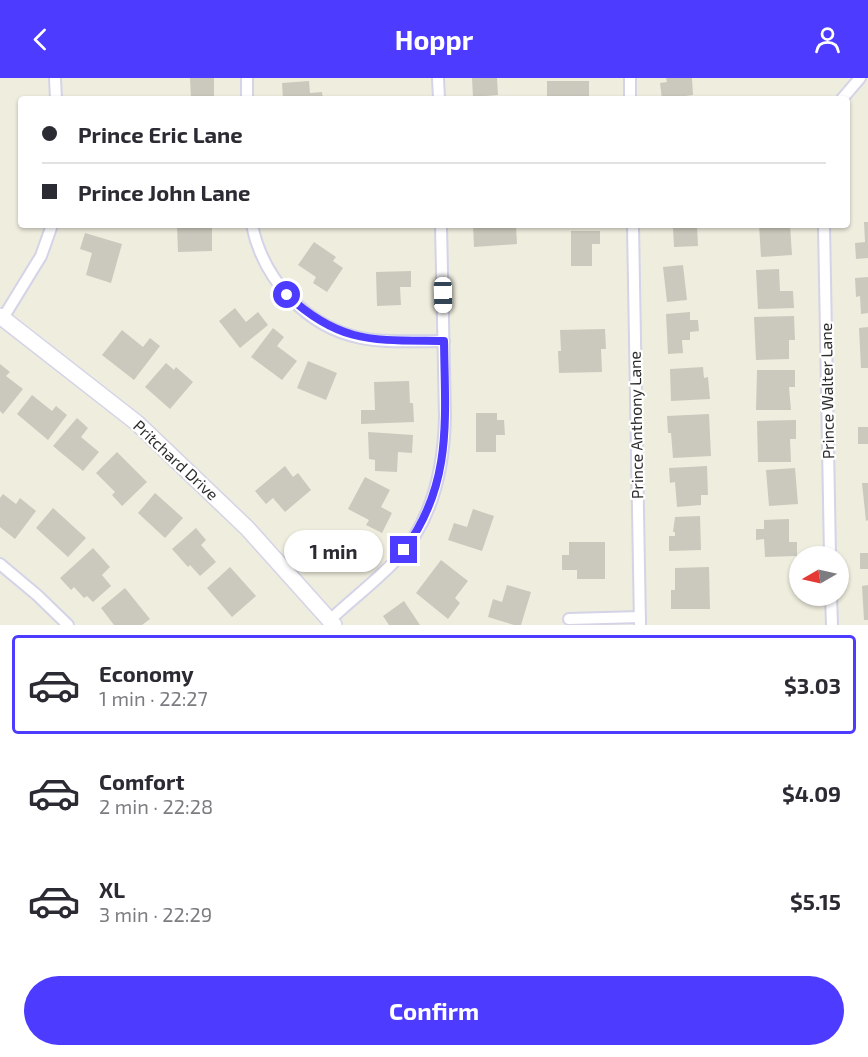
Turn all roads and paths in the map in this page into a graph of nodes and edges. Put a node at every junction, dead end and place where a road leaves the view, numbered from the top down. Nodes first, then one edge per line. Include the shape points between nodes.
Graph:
1 (55, 78) edge
2 (247, 78) edge
3 (438, 78) edge
4 (630, 78) edge
5 (860, 78) edge
6 (56, 96) edge
7 (247, 96) edge
8 (439, 96) edge
9 (630, 96) edge
10 (845, 96) edge
11 (51, 228) edge
12 (253, 228) edge
13 (441, 228) edge
14 (633, 228) edge
15 (824, 228) edge
16 (1, 317) edge
17 (444, 341) junction
18 (830, 546) edge
19 (0, 564) edge
20 (831, 606) edge
21 (569, 619) dead end
22 (640, 621) edge
23 (332, 622) edge
24 (68, 625) edge
25 (832, 625) edge

1 - 6 street
2 - 7 street
3 - 8 street
4 - 9 street
5 - 10 street
11 - 16 street via 41,256
12 - 17 street via 272,275 287,295 317,319 362,338
13 - 17 street
14 - 22 street, Prince Anthony Lane
15 - 18 street, Prince Walter Lane
16 - 23 street, Pritchard Drive via 137,423 225,506
17 - 23 street via 444,448 429,506 412,540 396,560
19 - 24 street
20 - 25 street
21 - 22 street

